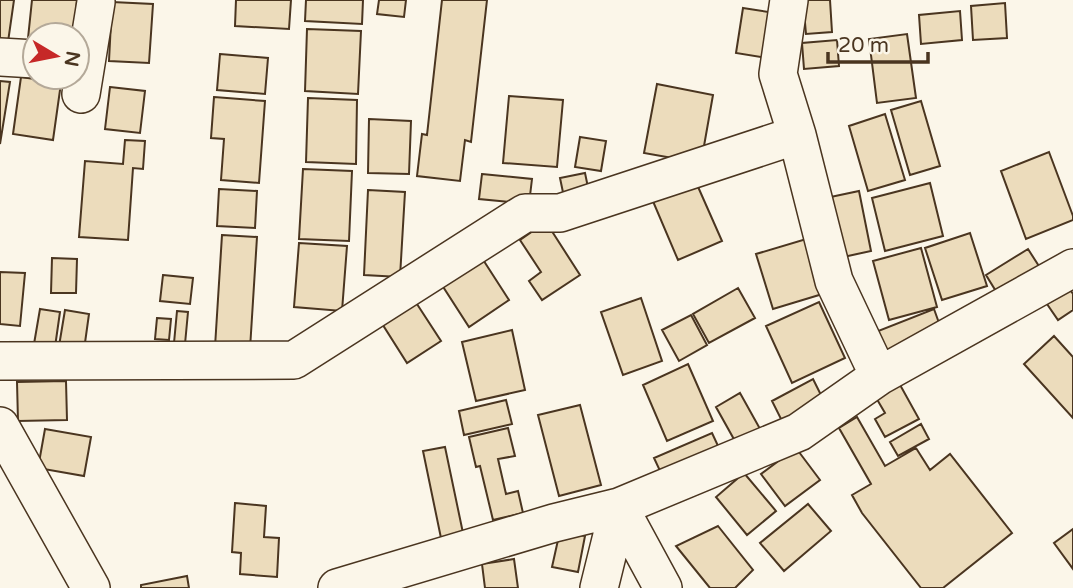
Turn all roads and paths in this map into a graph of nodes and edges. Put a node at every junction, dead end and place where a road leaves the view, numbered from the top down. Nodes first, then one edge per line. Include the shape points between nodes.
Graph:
1 (789, 0) edge
2 (96, 2) edge
3 (91, 26) edge
4 (0, 57) edge
5 (21, 58) edge
6 (797, 135) junction
7 (1073, 268) edge
8 (0, 361) edge
9 (879, 376) junction
10 (4, 441) edge
11 (619, 506) junction
12 (91, 588) edge
13 (338, 588) edge
14 (599, 588) edge
15 (663, 588) edge

1 - 6 street via 778,74
2 - 3 street
4 - 5 street
6 - 8 street via 560,213 525,213 294,360
6 - 9 street via 834,281
7 - 9 street
9 - 11 street via 799,432
10 - 12 street
11 - 13 street
11 - 14 street
11 - 15 street

